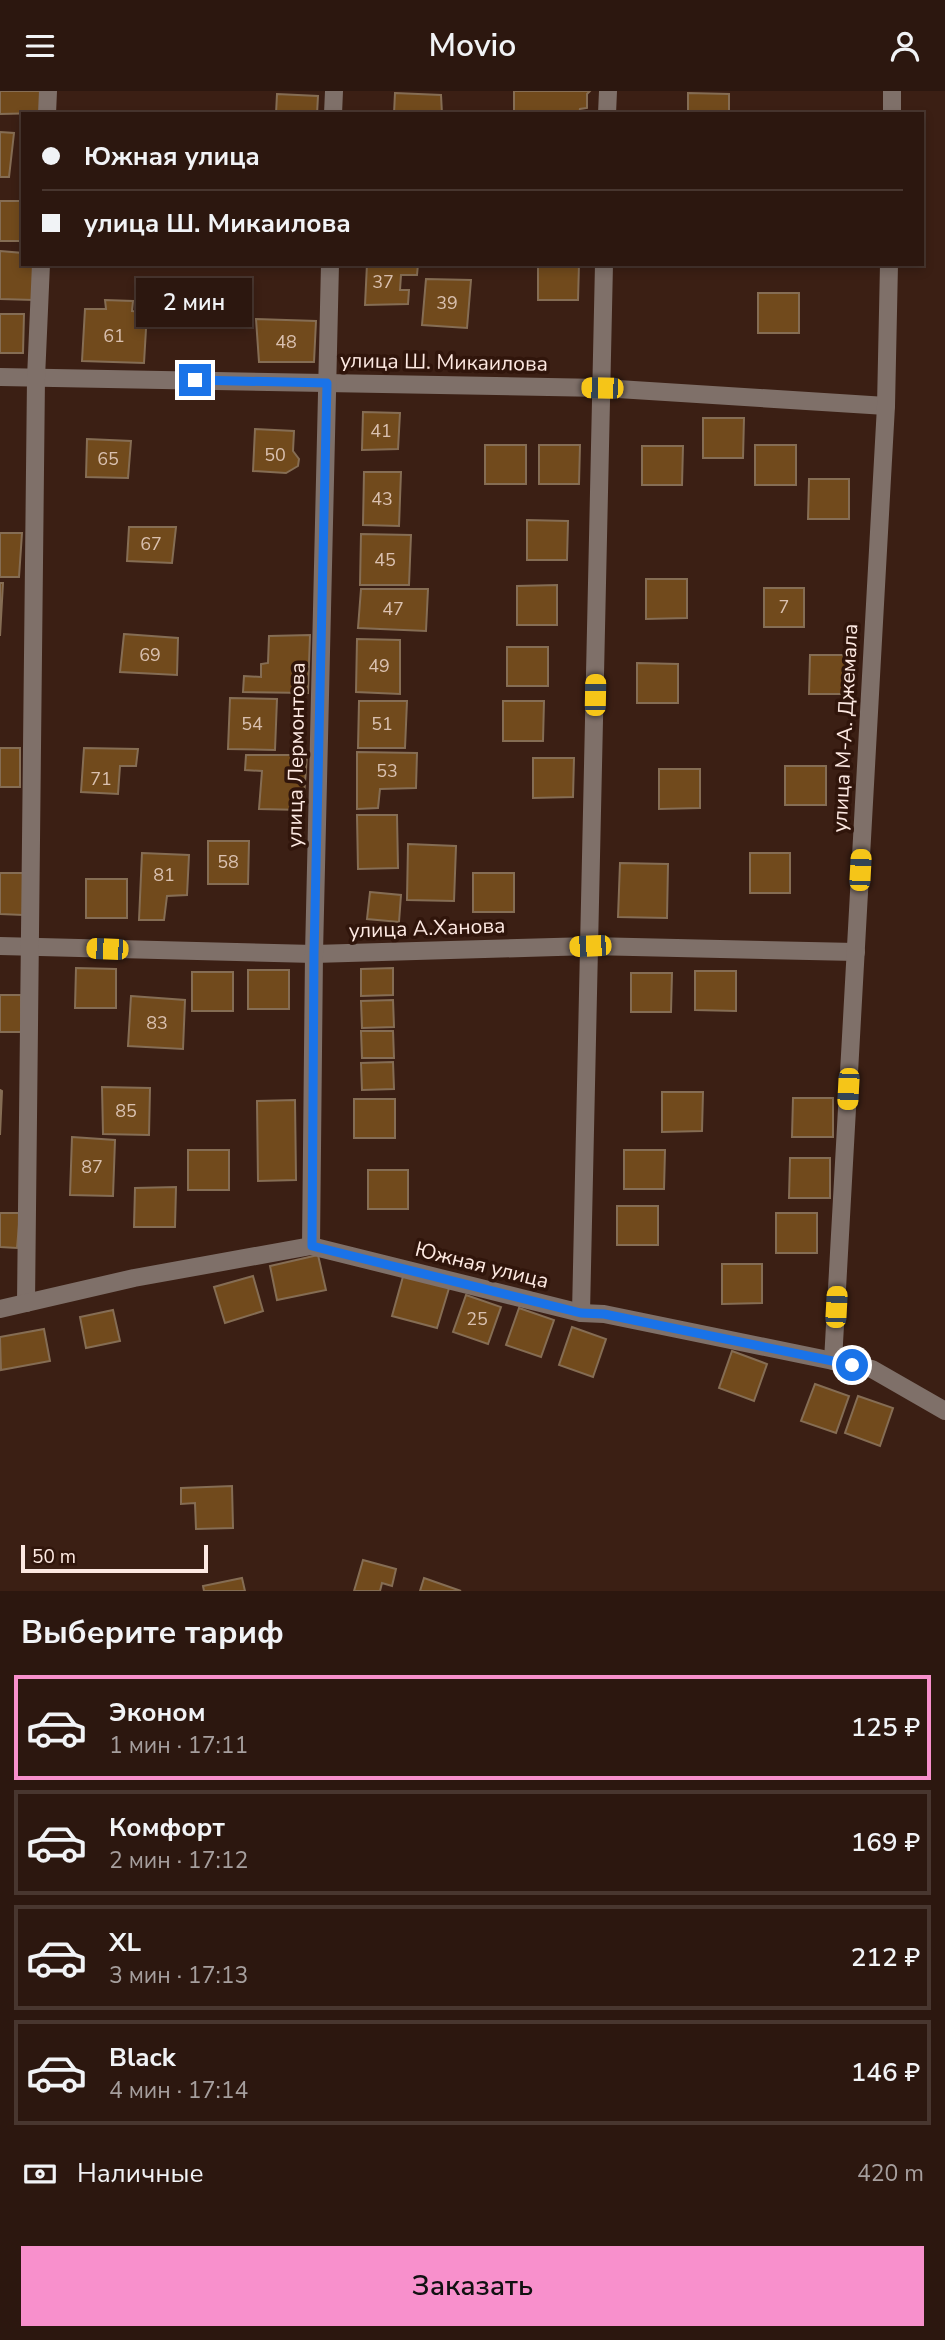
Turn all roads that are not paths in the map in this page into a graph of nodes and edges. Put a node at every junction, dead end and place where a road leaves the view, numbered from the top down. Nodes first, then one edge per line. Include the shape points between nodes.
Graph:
1 (48, 91) edge
2 (334, 91) edge
3 (608, 91) edge
4 (892, 91) edge
5 (47, 112) edge
6 (333, 112) edge
7 (607, 112) edge
8 (892, 112) edge
9 (41, 266) edge
10 (330, 266) edge
11 (604, 266) edge
12 (889, 266) edge
13 (0, 377) edge
14 (36, 377) junction
15 (327, 383) junction
16 (602, 388) junction
17 (886, 406) junction
18 (0, 946) edge
19 (29, 946) junction
20 (590, 946) junction
21 (856, 952) junction
22 (314, 954) junction
23 (312, 1246) junction
24 (26, 1303) junction
25 (0, 1309) edge
26 (581, 1313) junction
27 (833, 1361) junction
28 (945, 1411) edge

1 - 5 street
2 - 6 street
3 - 7 street
4 - 8 street
9 - 14 street
10 - 15 street, улица Лермонтова
11 - 16 street
12 - 17 street, улица М-А. Джемала
13 - 14 street, улица Ш. Микаилова
14 - 15 street, улица Ш. Микаилова
14 - 19 street
15 - 16 street, улица Ш. Микаилова
15 - 22 street, улица Лермонтова
16 - 17 street, улица Ш. Микаилова
16 - 20 street
17 - 21 street, улица М-А. Джемала
18 - 19 street, улица А.Ханова
19 - 22 street, улица А.Ханова
19 - 24 street
20 - 21 street, улица А.Ханова
20 - 22 street, улица А.Ханова
20 - 26 street
21 - 27 street, улица М-А. Джемала
22 - 23 street, улица Лермонтова
23 - 24 street, Южная улица via 134,1277
23 - 26 street, Южная улица
24 - 25 street, Южная улица
26 - 27 street, Южная улица
27 - 28 street, Южная улица via 872,1369

